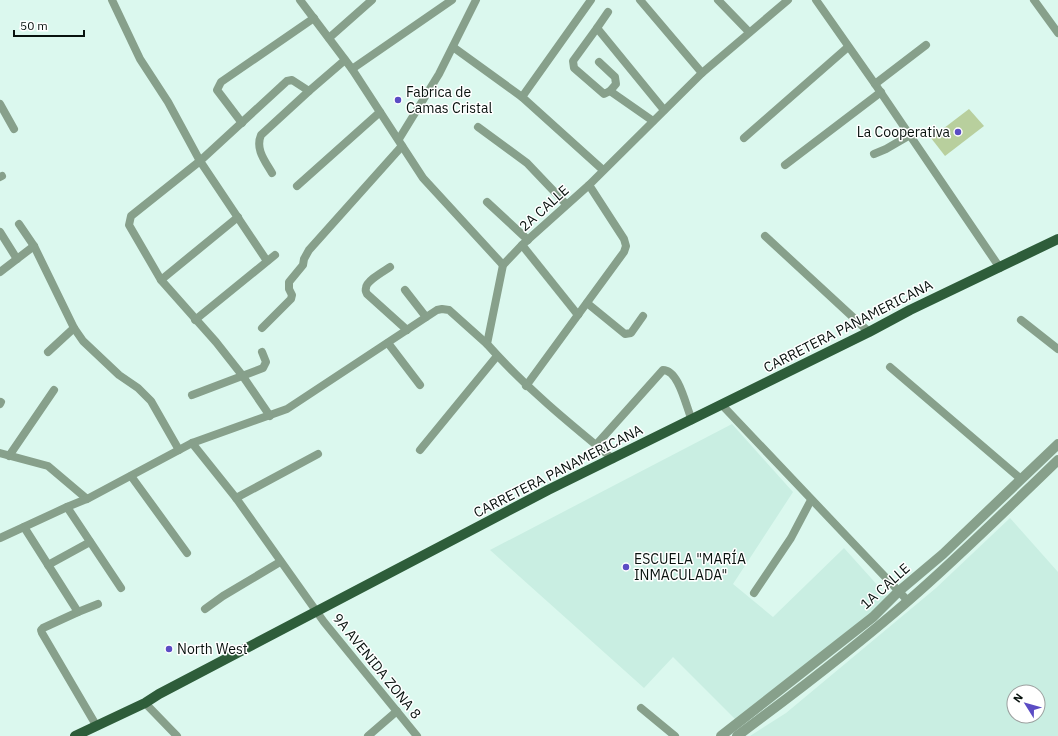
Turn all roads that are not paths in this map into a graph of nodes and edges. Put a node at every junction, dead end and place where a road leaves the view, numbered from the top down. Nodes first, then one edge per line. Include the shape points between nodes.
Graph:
1 (112, 0) edge
2 (372, 0) edge
3 (452, 0) edge
4 (476, 0) edge
5 (591, 0) edge
6 (640, 0) edge
7 (718, 0) edge
8 (816, 0) edge
9 (1034, 0) edge
10 (303, 1) edge
11 (781, 2) edge
12 (608, 12) dead end
13 (314, 18) junction
14 (597, 28) junction
15 (748, 32) junction
16 (1058, 33) edge
17 (329, 38) junction
18 (926, 45) dead end
19 (453, 47) junction
20 (848, 47) junction
21 (345, 60) junction
22 (599, 62) dead end
23 (352, 69) junction
24 (702, 73) junction
25 (875, 84) junction
26 (309, 91) junction
27 (610, 91) junction
28 (881, 92) junction
29 (522, 97) junction
30 (0, 104) edge
31 (664, 110) junction
32 (380, 112) junction
33 (653, 121) junction
34 (242, 123) junction
35 (478, 127) dead end
36 (14, 129) dead end
37 (910, 135) junction
38 (744, 138) dead end
39 (400, 143) junction
40 (874, 154) dead end
41 (200, 161) junction
42 (785, 165) dead end
43 (603, 170) junction
44 (272, 173) dead end
45 (589, 185) junction
46 (297, 186) dead end
47 (487, 202) dead end
48 (566, 204) junction
49 (238, 217) junction
50 (19, 224) dead end
51 (0, 232) edge
52 (765, 236) dead end
53 (1058, 239) edge
54 (525, 243) junction
55 (34, 246) junction
56 (275, 255) dead end
57 (17, 259) junction
58 (266, 261) junction
59 (503, 265) junction
60 (390, 267) dead end
61 (1000, 268) junction
62 (0, 272) edge
63 (161, 280) junction
64 (405, 290) dead end
65 (587, 303) junction
66 (578, 315) junction
67 (643, 316) dead end
68 (426, 318) junction
69 (195, 320) junction
70 (1021, 320) dead end
71 (74, 328) junction
72 (262, 328) dead end
73 (407, 330) junction
74 (869, 332) junction
75 (388, 343) junction
76 (487, 344) junction
77 (1058, 348) edge
78 (48, 352) dead end
79 (262, 352) dead end
80 (497, 356) junction
81 (890, 367) dead end
82 (242, 375) junction
83 (420, 385) dead end
84 (526, 386) junction
85 (54, 390) dead end
86 (192, 395) dead end
87 (722, 405) junction
88 (270, 416) junction
89 (692, 420) junction
90 (192, 444) junction
91 (1058, 444) edge
92 (596, 445) junction
93 (179, 450) junction
94 (420, 450) dead end
95 (0, 453) edge
96 (318, 454) dead end
97 (9, 456) junction
98 (613, 459) junction
99 (1058, 460) edge
100 (131, 476) junction
101 (1021, 479) junction
102 (236, 498) junction
103 (87, 499) junction
104 (811, 500) junction
105 (67, 507) junction
106 (24, 527) junction
107 (0, 538) edge
108 (90, 542) junction
109 (186, 553) dead end
110 (280, 562) junction
111 (48, 565) junction
112 (121, 588) dead end
113 (898, 592) junction
114 (754, 593) dead end
115 (908, 601) junction
116 (98, 604) dead end
117 (205, 609) dead end
118 (317, 611) junction
119 (78, 612) junction
120 (146, 703) junction
121 (641, 708) dead end
122 (397, 711) junction
123 (96, 725) junction
124 (75, 736) edge
125 (177, 736) edge
126 (368, 736) edge
127 (417, 736) edge
128 (675, 736) edge
129 (721, 736) edge
130 (737, 736) edge

1 - 41 street via 140,59 168,102
2 - 17 street
3 - 23 street
4 - 19 street
5 - 29 street
6 - 24 street
7 - 15 street
8 - 20 street
9 - 16 street
10 - 13 street
11 - 15 street, 2A CALLE
12 - 14 street
13 - 17 street
13 - 34 street via 221,82 218,90
14 - 27 street via 573,61 573,65 604,94
14 - 31 street
15 - 24 street, 2A CALLE
17 - 21 street
18 - 25 street
19 - 29 street
19 - 39 street
20 - 25 street
20 - 38 street
21 - 23 street
21 - 26 street
22 - 27 street via 615,77 616,84
23 - 32 street
24 - 31 street, 2A CALLE
25 - 28 street
26 - 34 street via 289,80
26 - 44 street via 261,135 259,149
27 - 33 street
28 - 37 street
28 - 42 street
29 - 43 street
30 - 36 street
31 - 33 street, 2A CALLE
32 - 39 street
32 - 46 street
33 - 43 street, 2A CALLE
34 - 41 street
35 - 48 street via 527,163
37 - 40 street
37 - 61 street
39 - 59 street via 423,178
39 - 72 street via 309,250 303,265 289,282 291,299
41 - 49 street
41 - 63 street via 131,216 129,221 129,226
43 - 45 street, 2A CALLE
45 - 48 street, 2A CALLE
45 - 65 street via 626,246
47 - 54 street
48 - 54 street, 2A CALLE
49 - 58 street
49 - 63 street
50 - 55 street
51 - 57 street
52 - 74 street
53 - 61 main road, CARRETERA PANAMERICANA
54 - 59 street, 2A CALLE
54 - 66 street
55 - 57 street
55 - 71 street
56 - 58 street
57 - 62 street
58 - 69 street
59 - 76 street
60 - 73 street via 368,283 366,291
61 - 74 main road, CARRETERA PANAMERICANA
63 - 69 street
64 - 68 street
65 - 66 street
65 - 67 street via 625,334 630,333
66 - 84 street
68 - 73 street
68 - 76 street via 437,310 449,310
69 - 82 street
70 - 77 street
71 - 78 street
71 - 93 street via 88,345 151,401
73 - 75 street
74 - 87 main road, CARRETERA PANAMERICANA
75 - 83 street
75 - 88 street via 303,399
76 - 80 street
79 - 82 street via 266,362 263,368
80 - 84 street
80 - 94 street
81 - 101 street
82 - 86 street
82 - 88 street
84 - 92 street
85 - 97 street
87 - 89 main road, CARRETERA PANAMERICANA
87 - 104 street
88 - 90 street
89 - 92 street via 680,386 670,372 663,370
89 - 98 main road, CARRETERA PANAMERICANA
90 - 93 street
90 - 102 street, 9A AVENIDA ZONA 8
91 - 101 street, 1A CALLE
92 - 98 street
93 - 100 street
95 - 97 street
96 - 102 street
97 - 103 street via 48,466
98 - 118 main road, CARRETERA PANAMERICANA via 548,490
99 - 115 street, 1A CALLE
100 - 103 street
100 - 109 street
101 - 113 street, 1A CALLE via 943,554
102 - 110 street, 9A AVENIDA ZONA 8
103 - 105 street
104 - 113 street
104 - 114 street via 788,543
105 - 106 street
105 - 108 street
106 - 107 street
106 - 111 street
108 - 111 street
108 - 112 street
110 - 117 street
110 - 118 street, 9A AVENIDA ZONA 8
111 - 119 street
113 - 115 street
113 - 129 street, 1A CALLE via 872,617
115 - 130 street, 1A CALLE via 805,685
116 - 119 street
118 - 120 main road, CARRETERA PANAMERICANA
118 - 122 street, 9A AVENIDA ZONA 8
119 - 123 street via 41,630
120 - 123 main road, CARRETERA PANAMERICANA
120 - 125 street
121 - 128 street
122 - 126 street
122 - 127 street, 9A AVENIDA ZONA 8
123 - 124 main road, CARRETERA PANAMERICANA

